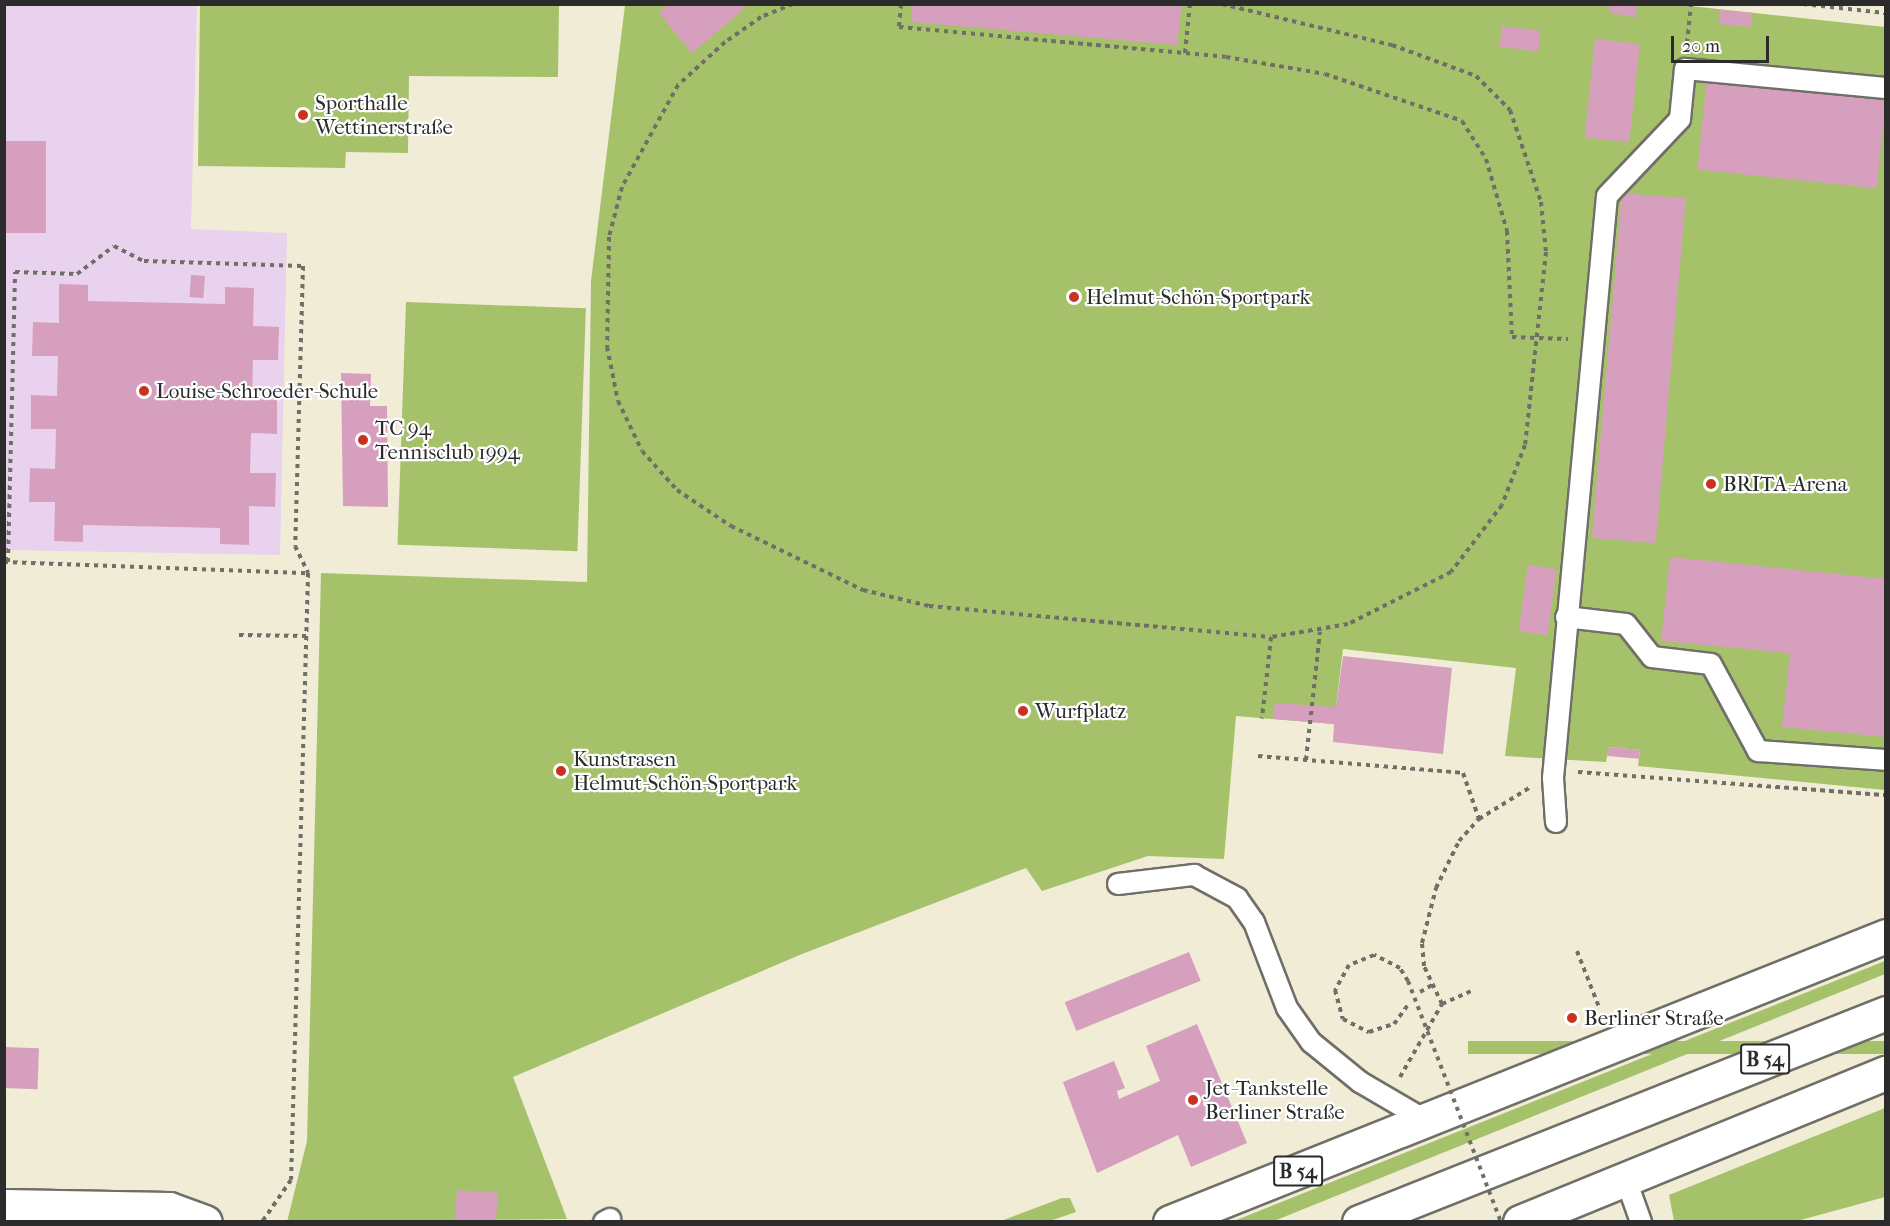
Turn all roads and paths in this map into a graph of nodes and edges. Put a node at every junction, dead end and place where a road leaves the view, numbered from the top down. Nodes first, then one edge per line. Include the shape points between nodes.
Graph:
1 (793, 4) edge
2 (901, 4) edge
3 (1190, 4) edge
4 (1222, 4) edge
5 (1691, 4) edge
6 (1803, 4) edge
7 (1886, 13) edge
8 (1690, 20) dead end
9 (1185, 53) junction
10 (1886, 88) edge
11 (1537, 337) junction
12 (6, 562) edge
13 (308, 573) junction
14 (1566, 618) junction
15 (1320, 632) junction
16 (239, 635) dead end
17 (306, 636) junction
18 (1271, 637) junction
19 (1262, 718) dead end
20 (1258, 756) dead end
21 (1306, 760) junction
22 (1886, 760) edge
23 (1553, 778) junction
24 (1886, 795) edge
25 (1479, 819) junction
26 (1556, 822) dead end
27 (1118, 884) dead end
28 (1886, 936) edge
29 (1577, 951) dead end
30 (1434, 984) junction
31 (1474, 990) dead end
32 (1420, 992) dead end
33 (1442, 1004) junction
34 (1408, 1005) dead end
35 (1599, 1007) dead end
36 (1886, 1013) edge
37 (1886, 1073) edge
38 (1399, 1080) dead end
39 (1425, 1120) junction
40 (1626, 1180) junction
41 (4, 1206) edge
42 (205, 1221) edge
43 (262, 1221) edge
44 (1170, 1221) edge
45 (1359, 1221) edge
46 (1502, 1221) edge
47 (1520, 1221) edge
48 (1641, 1221) edge

1 - 18 path via 752,24 678,85 622,187 609,237 607,346 618,401 642,452 677,490 731,526 863,590 929,606
2 - 9 path via 899,27
3 - 9 path
4 - 11 path via 1392,45 1476,76 1510,110 1541,202 1546,252
5 - 8 path
6 - 7 path
9 - 11 path via 1325,74 1462,121 1486,159 1506,231 1512,337
10 - 14 lane via 1685,69 1680,119 1606,196
11 - 15 path via 1525,445 1502,505 1451,572 1348,624
12 - 13 path
12 - 13 path via 15,272 77,274 114,246 144,261 303,266 295,546
13 - 17 path
14 - 22 lane via 1626,624 1652,657 1711,664 1758,751
14 - 23 lane
15 - 18 path
15 - 21 path
16 - 17 path
17 - 43 path via 291,1180
18 - 19 path
20 - 21 path
21 - 25 path via 1463,773
23 - 24 path via 1593,771
23 - 25 path
23 - 26 lane
25 - 30 path via 1446,863 1427,914 1424,966
27 - 39 lane via 1194,875 1237,898 1254,922 1287,1008 1311,1042 1360,1082
28 - 39 main road, B 54
29 - 35 path
30 - 32 path
30 - 33 path
31 - 33 path
33 - 38 path
34 - 46 path, bridge via 1394,1024 1369,1032 1343,1019 1335,990 1348,965 1361,958 1381,957 1400,968
36 - 45 main road, B 54
37 - 40 main road
39 - 44 main road, B 54
40 - 47 main road
40 - 48 lane
41 - 42 main road via 169,1209

